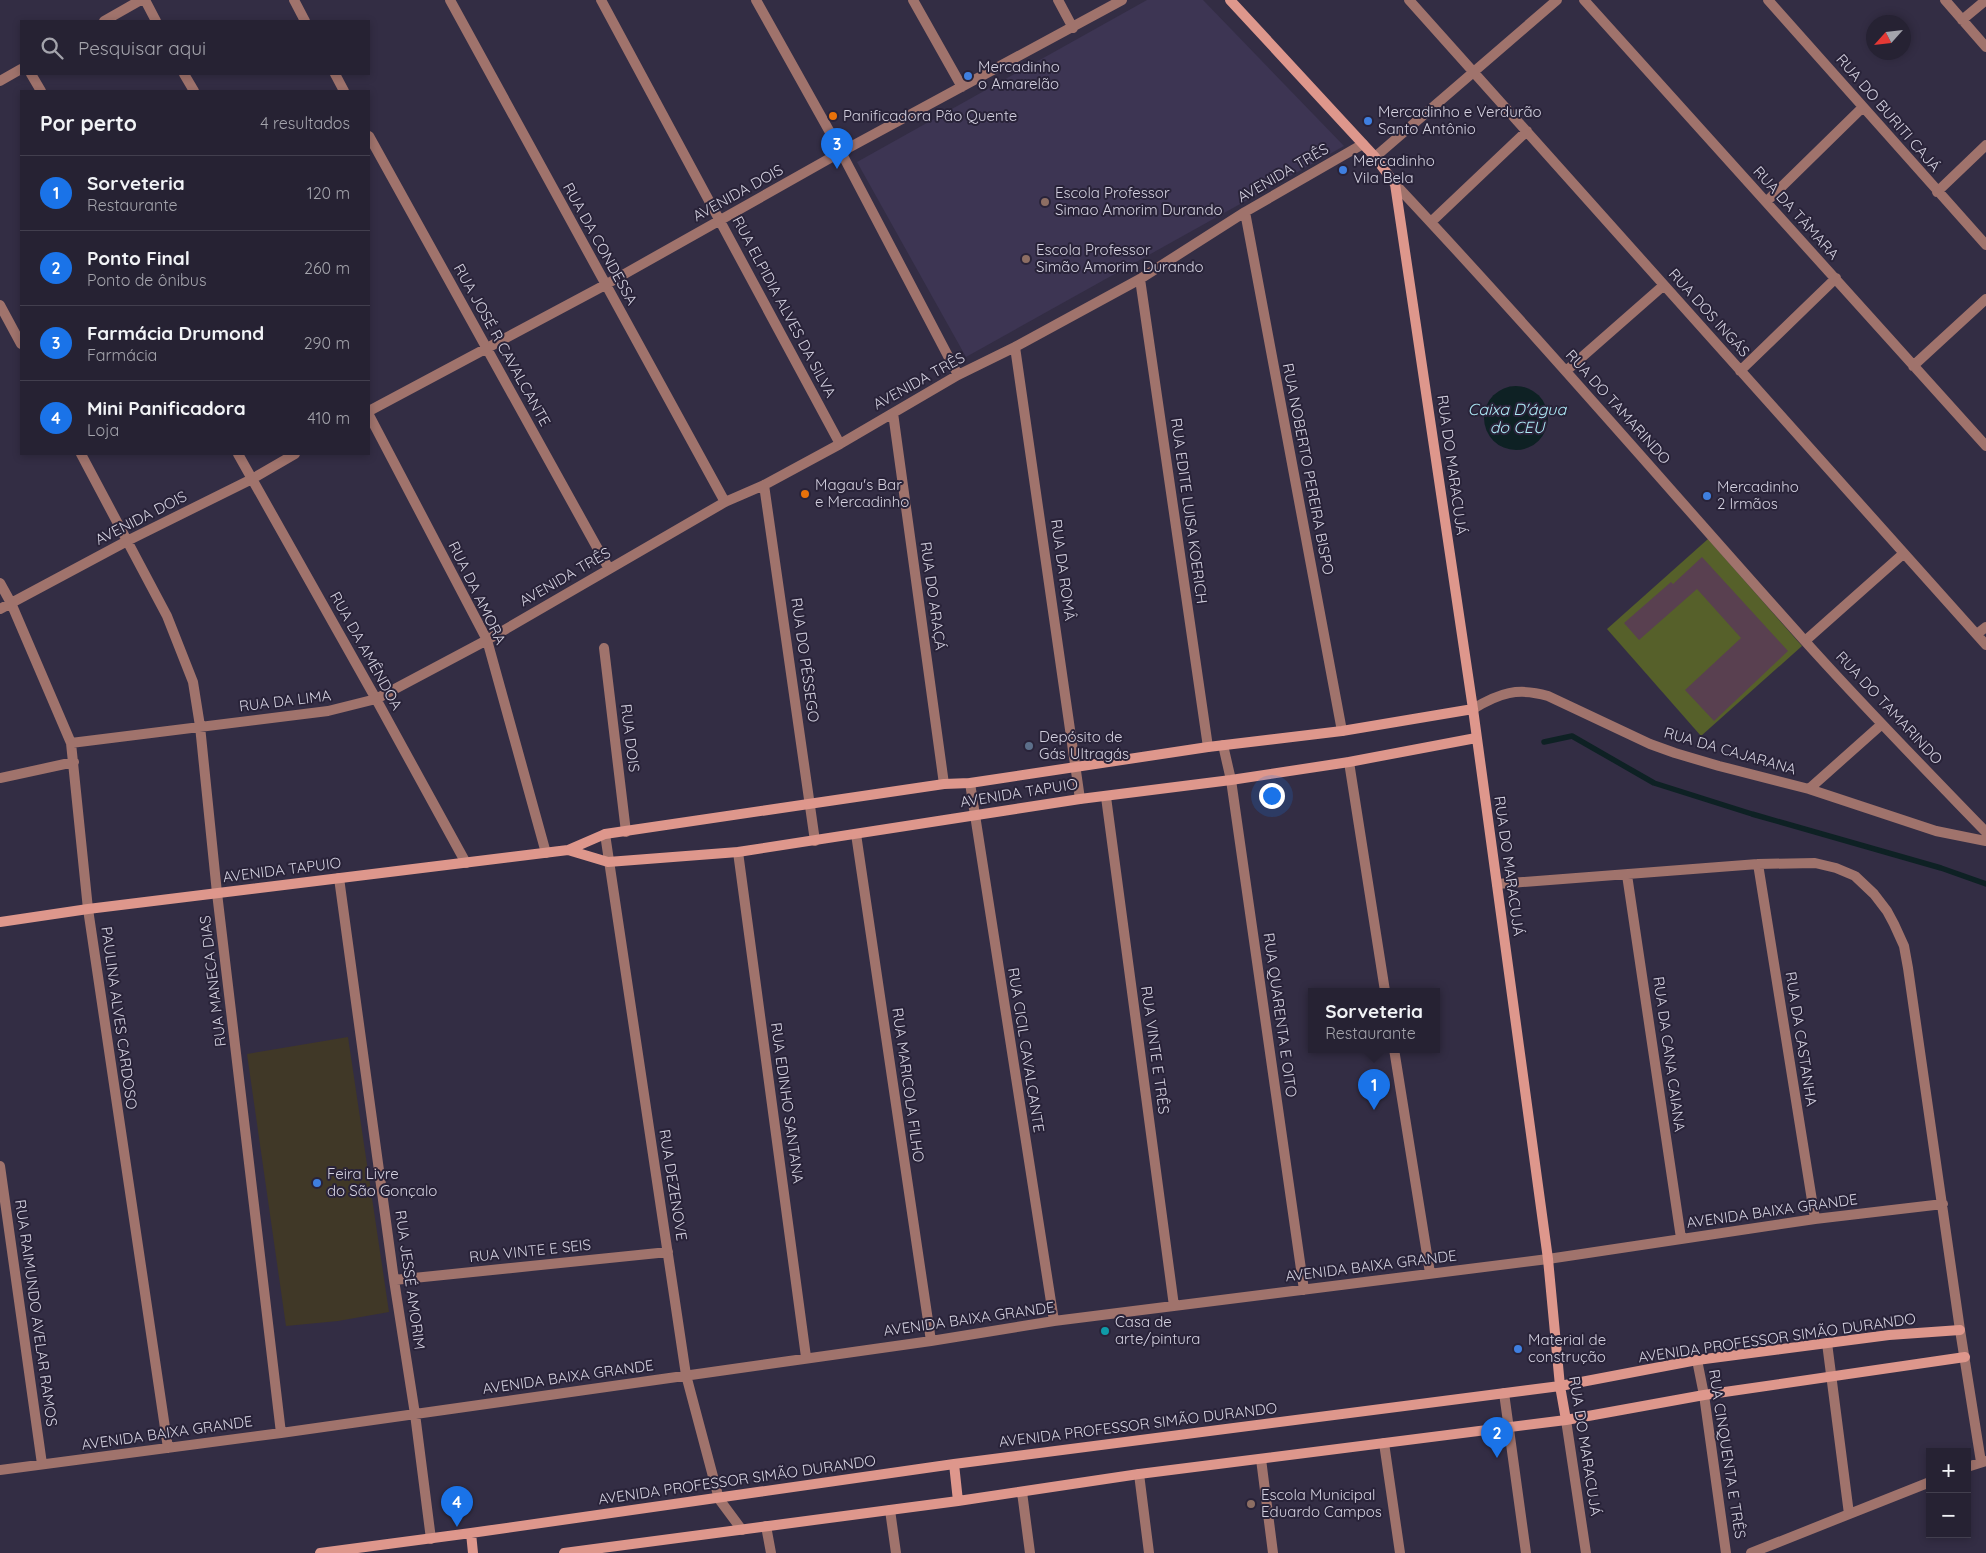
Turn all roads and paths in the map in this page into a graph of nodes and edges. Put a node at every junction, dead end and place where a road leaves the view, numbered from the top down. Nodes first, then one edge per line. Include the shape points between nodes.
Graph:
1 (143, 0) edge
2 (294, 0) edge
3 (450, 0) edge
4 (601, 0) edge
5 (756, 0) edge
6 (913, 0) edge
7 (1058, 0) edge
8 (1122, 0) edge
9 (1230, 0) edge
10 (1409, 0) edge
11 (1556, 0) edge
12 (1584, 0) edge
13 (1768, 0) edge
14 (1945, 0) edge
15 (1986, 0) edge
16 (106, 20) edge
17 (155, 20) edge
18 (305, 20) edge
19 (1962, 20) junction
20 (1072, 28) junction
21 (1986, 47) edge
22 (20, 70) edge
23 (1474, 72) junction
24 (32, 75) edge
25 (185, 75) edge
26 (335, 75) edge
27 (0, 81) edge
28 (962, 87) junction
29 (40, 90) edge
30 (193, 90) edge
31 (343, 90) edge
32 (1863, 107) junction
33 (1527, 131) junction
34 (370, 138) edge
35 (1363, 144) junction
36 (1986, 145) edge
37 (841, 152) junction
38 (1375, 157) junction
39 (1395, 184) junction
40 (1937, 192) junction
41 (1766, 202) junction
42 (1245, 212) junction
43 (720, 220) junction
44 (1431, 222) junction
45 (1986, 245) edge
46 (1836, 278) junction
47 (1140, 279) junction
48 (606, 285) junction
49 (1664, 285) junction
50 (1986, 299) edge
51 (0, 305) edge
52 (20, 342) edge
53 (1016, 346) junction
54 (486, 348) junction
55 (1914, 366) junction
56 (1566, 371) junction
57 (1740, 371) junction
58 (958, 375) junction
59 (370, 410) edge
60 (893, 412) junction
61 (370, 417) edge
62 (840, 444) junction
63 (1986, 446) edge
64 (83, 455) edge
65 (239, 455) edge
66 (293, 455) edge
67 (252, 479) junction
68 (764, 484) junction
69 (725, 502) junction
70 (129, 540) junction
71 (1903, 554) junction
72 (609, 569) junction
73 (0, 584) edge
74 (11, 603) junction
75 (0, 609) edge
76 (1986, 627) edge
77 (1977, 634) junction
78 (487, 640) junction
79 (1805, 640) junction
80 (1986, 645) edge
81 (604, 648) dead end
82 (376, 699) junction
83 (1473, 709) junction
84 (1882, 724) junction
85 (200, 726) junction
86 (1342, 731) junction
87 (1476, 738) junction
88 (71, 743) junction
89 (1223, 745) junction
90 (1208, 747) junction
91 (74, 762) junction
92 (1349, 762) junction
93 (1076, 767) junction
94 (0, 778) edge
95 (1231, 780) junction
96 (970, 783) junction
97 (944, 784) junction
98 (1810, 789) junction
99 (1106, 797) junction
100 (1080, 799) junction
101 (811, 804) junction
102 (974, 815) junction
103 (626, 832) junction
104 (1986, 832) edge
105 (605, 834) junction
106 (856, 834) junction
107 (816, 840) junction
108 (1986, 840) edge
109 (568, 850) junction
110 (546, 852) junction
111 (738, 852) junction
112 (608, 862) junction
113 (466, 863) junction
114 (1758, 864) junction
115 (1627, 875) junction
116 (339, 878) junction
117 (1497, 884) junction
118 (218, 893) junction
119 (88, 909) junction
120 (0, 922) edge
121 (1385, 988) edge
122 (1395, 1053) edge
123 (0, 1166) edge
124 (1943, 1204) junction
125 (1815, 1219) junction
126 (1681, 1238) junction
127 (668, 1252) junction
128 (1548, 1258) junction
129 (1430, 1273) junction
130 (394, 1280) junction
131 (1304, 1290) junction
132 (1174, 1306) junction
133 (1054, 1322) junction
134 (1960, 1330) junction
135 (931, 1341) junction
136 (1827, 1343) junction
137 (806, 1357) junction
138 (1965, 1357) junction
139 (1697, 1360) junction
140 (686, 1375) junction
141 (1830, 1378) junction
142 (1560, 1386) junction
143 (1504, 1393) junction
144 (1704, 1395) junction
145 (415, 1414) junction
146 (1566, 1420) junction
147 (1510, 1427) junction
148 (281, 1433) junction
149 (1384, 1443) junction
150 (168, 1448) junction
151 (1261, 1459) junction
152 (1984, 1461) edge
153 (42, 1464) junction
154 (954, 1464) junction
155 (1971, 1466) edge
156 (0, 1470) edge
157 (1138, 1474) junction
158 (1926, 1484) edge
159 (1022, 1492) junction
160 (719, 1499) junction
161 (958, 1501) junction
162 (890, 1510) junction
163 (1849, 1514) junction
164 (766, 1526) junction
165 (742, 1530) junction
166 (472, 1533) junction
167 (430, 1539) junction
168 (320, 1553) edge
169 (473, 1553) edge
170 (564, 1553) edge
171 (771, 1553) edge
172 (896, 1553) edge
173 (1030, 1553) edge
174 (1149, 1553) edge
175 (1273, 1553) edge
176 (1400, 1553) edge
177 (1526, 1553) edge
178 (1586, 1553) edge
179 (1726, 1553) edge
180 (1752, 1553) edge

1 - 16 street
1 - 17 street
2 - 18 street
3 - 48 street, RUA DA CONDESSA
4 - 43 street, RUA ELPIDIA ALVES DA SILVA
5 - 37 street
6 - 28 street
7 - 20 street
8 - 20 street, AVENIDA DOIS
9 - 35 street, RUA DO TAMARINDO
10 - 23 street, RUA DOS INGÁS
11 - 23 street
12 - 41 street, RUA DA TÂMARA
13 - 32 street, RUA DO BURITI CAJÁ
14 - 19 street
15 - 19 street
19 - 21 street
20 - 28 street, AVENIDA DOIS
22 - 27 street
23 - 33 street, RUA DOS INGÁS
23 - 38 street
24 - 29 street
25 - 30 street
26 - 31 street
28 - 37 street, AVENIDA DOIS
32 - 40 street, RUA DO BURITI CAJÁ
32 - 41 street
33 - 44 street
33 - 49 street, RUA DOS INGÁS
34 - 54 street, RUA JOSÉ R CAVALCANTE
35 - 38 street, RUA DO TAMARINDO
35 - 42 street, AVENIDA TRÊS
36 - 40 street
37 - 43 street, AVENIDA DOIS
37 - 58 street
38 - 39 street, RUA DO TAMARINDO
39 - 44 street, RUA DO TAMARINDO
39 - 83 street, RUA DO MARACUJÁ
40 - 45 street, RUA DO BURITI CAJÁ
41 - 46 street, RUA DA TÂMARA
42 - 47 street, AVENIDA TRÊS
42 - 86 street, RUA NOBERTO PEREIRA BISPO
43 - 48 street, AVENIDA DOIS
43 - 62 street, RUA ELPIDIA ALVES DA SILVA
44 - 56 street, RUA DO TAMARINDO
46 - 55 street, RUA DA TÂMARA
46 - 57 street
47 - 53 street, AVENIDA TRÊS
47 - 90 street, RUA EDITE LUISA KOERICH
48 - 54 street, AVENIDA DOIS
48 - 69 street, RUA DA CONDESSA
49 - 56 street
49 - 57 street, RUA DOS INGÁS
50 - 55 street
51 - 52 street
53 - 58 street, AVENIDA TRÊS
53 - 93 street, RUA DA ROMÂ
54 - 59 street, AVENIDA DOIS
54 - 72 street, RUA JOSÉ R CAVALCANTE
55 - 63 street, RUA DA TÂMARA
56 - 79 street, RUA DO TAMARINDO
57 - 71 street, RUA DOS INGÁS
58 - 60 street, AVENIDA TRÊS
60 - 62 street, AVENIDA TRÊS
60 - 97 street, RUA DO ARAÇÁ
61 - 78 street, RUA DA AMORA
62 - 68 street, AVENIDA TRÊS
64 - 70 street, RUA MANECA DIAS
65 - 67 street, RUA DA AMÊNDOA
66 - 67 street, AVENIDA DOIS
67 - 70 street, AVENIDA DOIS
67 - 82 street, RUA DA AMÊNDOA
68 - 69 street, AVENIDA TRÊS
68 - 101 street, RUA DO PÊSSEGO
69 - 72 street, AVENIDA TRÊS
70 - 74 street, AVENIDA DOIS
70 - 85 street, RUA MANECA DIAS via 178,640 193,682
71 - 77 street, RUA DOS INGÁS
71 - 79 street
72 - 78 street, AVENIDA TRÊS
73 - 74 street, PAULINA ALVES CARDOSO
74 - 75 street, AVENIDA DOIS
74 - 88 street, PAULINA ALVES CARDOSO
76 - 77 street
77 - 80 street, RUA DOS INGÁS
78 - 82 street, RUA DA LIMA
78 - 110 street, RUA DA AMORA
79 - 84 street, RUA DO TAMARINDO
81 - 103 street, RUA DOIS
82 - 85 street, RUA DA LIMA via 328,711
82 - 113 street, RUA DA AMÊNDOA
83 - 86 street, AVENIDA TAPUIO
83 - 87 street, RUA DO MARACUJÁ
83 - 98 street, RUA DA CAJARANA via 1500,694 1534,691 1675,753
84 - 98 street
84 - 104 street, RUA DO TAMARINDO
85 - 88 street, RUA DA LIMA
85 - 118 street, RUA MANECA DIAS
86 - 89 street, AVENIDA TAPUIO
87 - 92 street, AVENIDA TAPUIO
87 - 117 street, RUA DO MARACUJÁ
88 - 91 street, PAULINA ALVES CARDOSO
89 - 90 street, AVENIDA TAPUIO
89 - 95 street, RUA QUARENTA E OITO
90 - 93 street, AVENIDA TAPUIO
91 - 94 street
91 - 119 street, PAULINA ALVES CARDOSO
92 - 95 street, AVENIDA TAPUIO
92 - 121 street
93 - 96 street, AVENIDA TAPUIO
93 - 100 street, RUA DA ROMÂ
95 - 99 street, AVENIDA TAPUIO
95 - 131 street, RUA QUARENTA E OITO
96 - 97 street, AVENIDA TAPUIO
96 - 102 street, RUA CICIL CAVALCANTE
97 - 101 street, AVENIDA TAPUIO
98 - 108 street, RUA DA CAJARANA via 1936,831
99 - 100 street, AVENIDA TAPUIO
99 - 132 street, RUA VINTE E TRÊS
100 - 102 street, AVENIDA TAPUIO
101 - 103 street, AVENIDA TAPUIO
101 - 107 street, RUA DO PÊSSEGO
102 - 106 street, AVENIDA TAPUIO
102 - 133 street, RUA CICIL CAVALCANTE
103 - 105 street, AVENIDA TAPUIO
105 - 109 street, AVENIDA TAPUIO
105 - 112 street, RUA DEZENOVE
106 - 107 street, AVENIDA TAPUIO
106 - 135 street, RUA MARICOLA FILHO
107 - 111 street, AVENIDA TAPUIO
109 - 110 street, AVENIDA TAPUIO
109 - 112 street, AVENIDA TAPUIO
110 - 113 street, AVENIDA TAPUIO
111 - 112 street, AVENIDA TAPUIO
111 - 137 street, RUA EDINHO SANTANA
112 - 127 street, RUA DEZENOVE
113 - 116 street, AVENIDA TAPUIO
114 - 115 street
114 - 124 street via 1815,863 1836,868 1855,876 1887,912 1904,946
114 - 125 street, RUA DA CASTANHA
115 - 117 street
115 - 126 street, RUA DA CANA CAIANA
116 - 118 street, AVENIDA TAPUIO
116 - 130 street, RUA JESSÉ AMORIM
117 - 128 street, RUA DO MARACUJÁ
118 - 119 street, AVENIDA TAPUIO
118 - 148 street, RUA MANECA DIAS
119 - 120 street, AVENIDA TAPUIO
119 - 150 street, PAULINA ALVES CARDOSO
122 - 129 street
123 - 153 street, RUA RAIMUNDO AVELAR RAMOS
124 - 125 street, AVENIDA BAIXA GRANDE
124 - 134 street
125 - 126 street, AVENIDA BAIXA GRANDE
126 - 128 street, AVENIDA BAIXA GRANDE
127 - 130 street, RUA VINTE E SEIS
127 - 140 street, RUA DEZENOVE
128 - 129 street, AVENIDA BAIXA GRANDE
128 - 142 street, RUA DO MARACUJÁ
129 - 131 street, AVENIDA BAIXA GRANDE
130 - 145 street, RUA JESSÉ AMORIM
131 - 132 street, AVENIDA BAIXA GRANDE
132 - 133 street, AVENIDA BAIXA GRANDE
133 - 135 street, AVENIDA BAIXA GRANDE
134 - 136 street, AVENIDA PROFESSOR SIMÃO DURANDO
134 - 138 street
135 - 137 street, AVENIDA BAIXA GRANDE
136 - 139 street, AVENIDA PROFESSOR SIMÃO DURANDO
136 - 141 street
137 - 140 street, AVENIDA BAIXA GRANDE
138 - 141 street
138 - 152 street
139 - 142 street, AVENIDA PROFESSOR SIMÃO DURANDO
139 - 144 street, RUA CINQUENTA E TRÊS
140 - 145 street, AVENIDA BAIXA GRANDE
140 - 160 street, RUA DEZENOVE
141 - 144 street
141 - 163 street
142 - 143 street, AVENIDA PROFESSOR SIMÃO DURANDO
142 - 146 street, RUA DO MARACUJÁ
143 - 147 street
143 - 154 street, AVENIDA PROFESSOR SIMÃO DURANDO
144 - 146 street
144 - 179 street, RUA CINQUENTA E TRÊS
145 - 148 street, AVENIDA BAIXA GRANDE
145 - 167 street, RUA JESSÉ AMORIM
146 - 147 street
146 - 178 street, RUA DO MARACUJÁ
147 - 149 street
147 - 177 street
148 - 150 street, AVENIDA BAIXA GRANDE
149 - 151 street
149 - 176 street
150 - 153 street, AVENIDA BAIXA GRANDE
151 - 157 street
151 - 175 street
152 - 155 street
153 - 156 street, AVENIDA BAIXA GRANDE
154 - 160 street, AVENIDA PROFESSOR SIMÃO DURANDO
154 - 161 street
157 - 159 street
157 - 174 street
158 - 163 street
159 - 161 street
159 - 173 street
160 - 165 street, RUA DEZENOVE
160 - 166 street, AVENIDA PROFESSOR SIMÃO DURANDO
161 - 162 street
162 - 164 street
162 - 172 street
163 - 180 street
164 - 165 street
164 - 171 street
165 - 170 street
166 - 167 street, AVENIDA PROFESSOR SIMÃO DURANDO
166 - 169 street
167 - 168 street, AVENIDA PROFESSOR SIMÃO DURANDO

